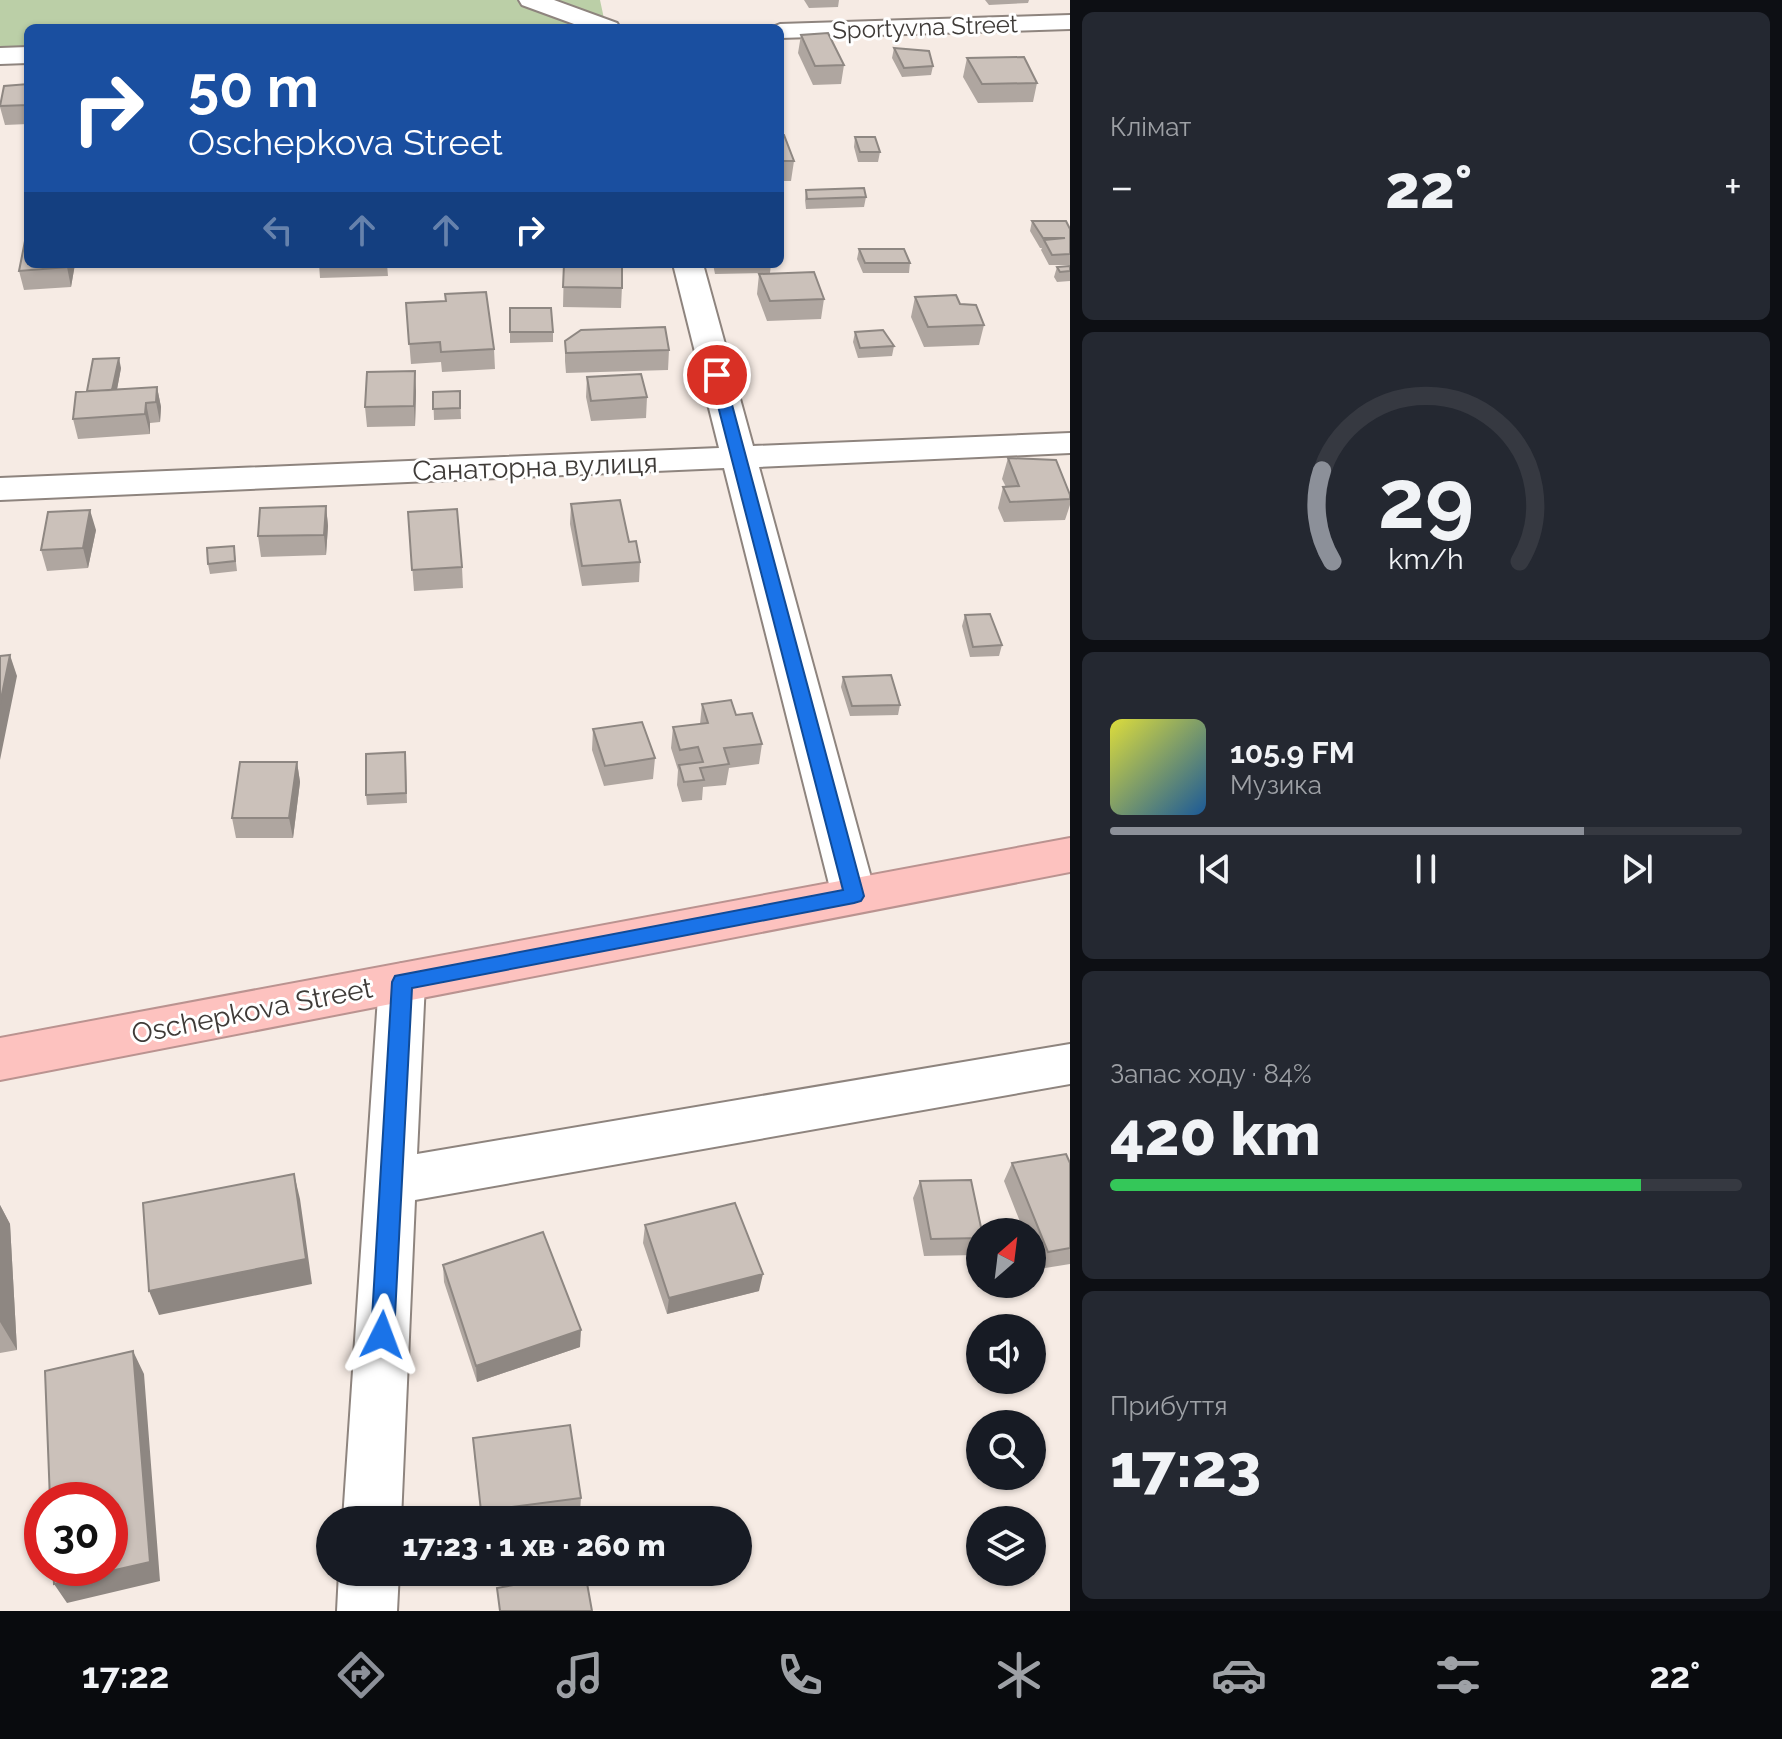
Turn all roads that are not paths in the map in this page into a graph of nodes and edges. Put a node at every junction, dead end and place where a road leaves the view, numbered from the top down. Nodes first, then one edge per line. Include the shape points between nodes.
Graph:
1 (531, 0) edge
2 (1070, 22) edge
3 (618, 23) edge
4 (784, 31) edge
5 (24, 55) edge
6 (0, 56) edge
7 (689, 268) edge
8 (1070, 443) edge
9 (739, 458) junction
10 (0, 489) edge
11 (1070, 855) edge
12 (854, 896) junction
13 (402, 982) junction
14 (0, 1059) edge
15 (1070, 1064) edge
16 (391, 1181) junction
17 (373, 1506) edge
18 (368, 1586) edge
19 (367, 1611) edge

1 - 3 street
2 - 4 street, Sportyvna Street
5 - 6 street
7 - 9 street
8 - 9 street, Санаторна вулиця
9 - 10 street, Санаторна вулиця
9 - 12 street
11 - 12 highway, Oschepkova Street
12 - 13 highway, Oschepkova Street
13 - 14 highway, Oschepkova Street
13 - 16 street
15 - 16 street
16 - 17 street
18 - 19 street

